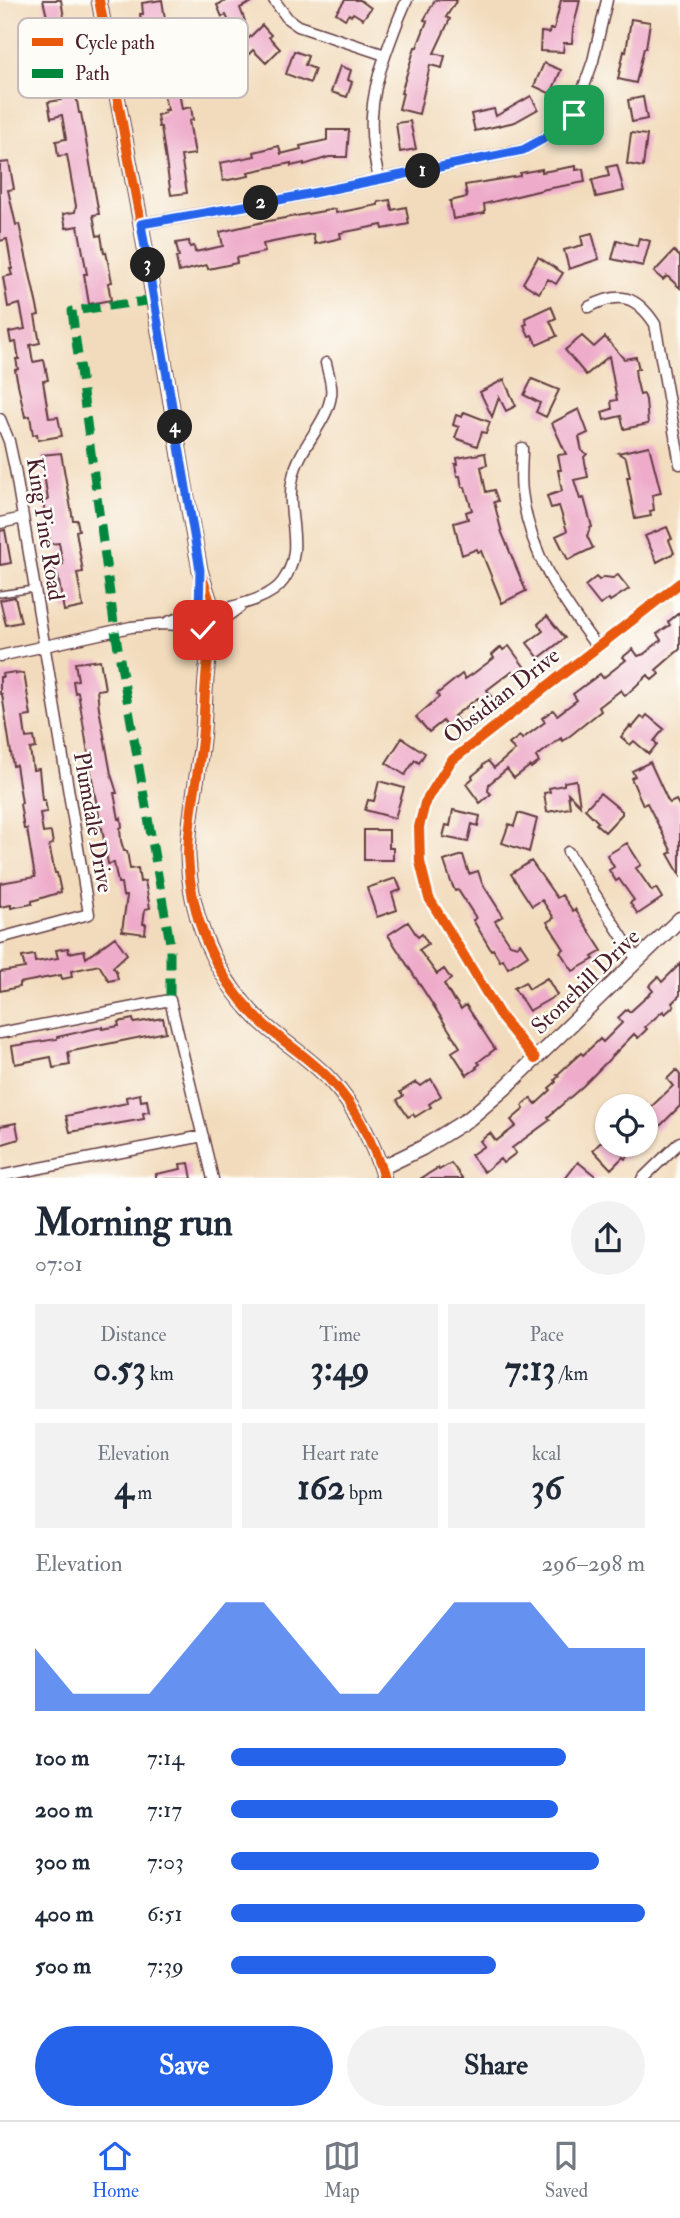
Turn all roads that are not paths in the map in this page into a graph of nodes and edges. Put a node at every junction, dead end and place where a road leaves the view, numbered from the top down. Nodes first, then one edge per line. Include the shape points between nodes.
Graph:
1 (99, 0) edge
2 (274, 0) edge
3 (407, 0) edge
4 (607, 0) edge
5 (102, 18) edge
6 (385, 55) junction
7 (117, 98) edge
8 (379, 179) junction
9 (141, 224) junction
10 (589, 307) dead end
11 (326, 363) dead end
12 (0, 419) edge
13 (522, 448) dead end
14 (680, 464) edge
15 (23, 518) junction
16 (0, 523) edge
17 (680, 583) edge
18 (34, 589) junction
19 (0, 594) edge
20 (207, 619) junction
21 (43, 647) junction
22 (597, 647) junction
23 (0, 656) edge
24 (568, 852) dead end
25 (680, 919) edge
26 (0, 938) edge
27 (638, 960) junction
28 (0, 1032) edge
29 (535, 1059) junction
30 (202, 1136) junction
31 (680, 1142) edge
32 (383, 1173) edge
33 (0, 1176) edge
34 (213, 1178) edge
35 (642, 1178) edge

1 - 5 street
2 - 6 street via 298,26
3 - 6 street
4 - 8 street via 584,89 574,115 562,125 523,150
6 - 8 street via 371,117
7 - 9 street
8 - 9 street
9 - 20 street
10 - 14 street via 605,299 629,298 645,308 655,324
11 - 20 street via 332,394 298,459 292,481 293,563 282,584 264,596
12 - 15 street, King Pine Road via 9,440
13 - 22 street via 521,488 537,554
15 - 16 street
15 - 18 street, King Pine Road
17 - 22 street, Obsidian Drive
18 - 19 lane
18 - 21 street, King Pine Road
20 - 21 street via 123,629
20 - 32 street via 202,739 188,856 196,914 222,974 247,1008 330,1079 352,1106
21 - 23 street
21 - 26 street, Plumdale Drive via 89,914
22 - 29 street, Obsidian Drive via 451,761 425,803 419,827 429,898 501,1017
24 - 27 street
25 - 27 street, Stonehill Drive
27 - 29 street, Stonehill Drive
28 - 30 street via 170,1000
29 - 32 street, Stonehill Drive via 470,1118
30 - 33 street
30 - 34 street
31 - 35 street

